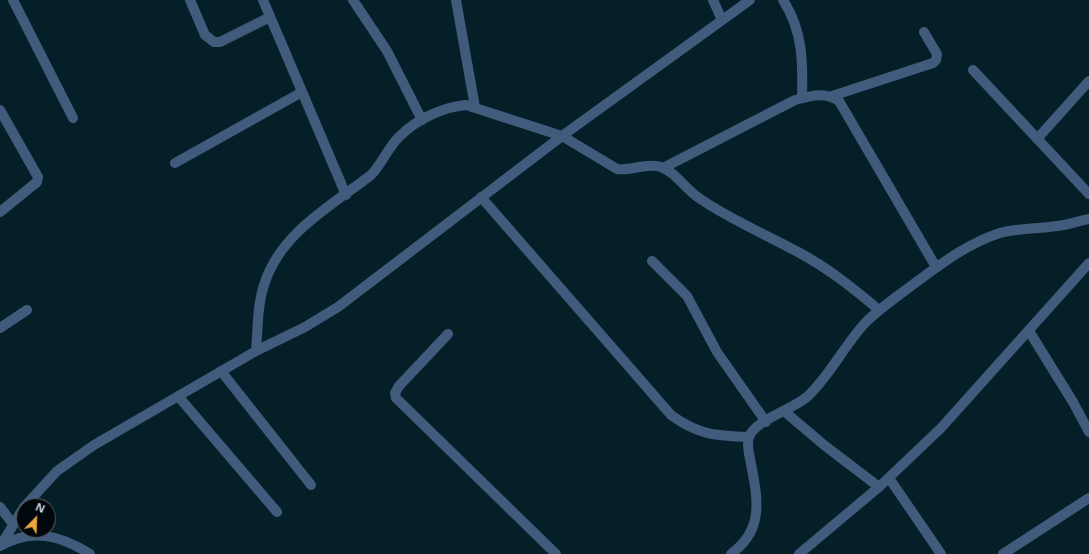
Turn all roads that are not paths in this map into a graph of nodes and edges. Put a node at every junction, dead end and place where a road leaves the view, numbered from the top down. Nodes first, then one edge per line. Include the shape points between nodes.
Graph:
1 (13, 0) edge
2 (190, 0) edge
3 (262, 0) edge
4 (353, 0) edge
5 (456, 0) edge
6 (713, 0) edge
7 (750, 0) edge
8 (783, 0) edge
9 (270, 17) junction
10 (722, 20) junction
11 (924, 32) dead end
12 (973, 70) dead end
13 (1089, 81) edge
14 (302, 92) junction
15 (832, 96) junction
16 (802, 98) junction
17 (475, 107) junction
18 (0, 110) edge
19 (73, 118) dead end
20 (422, 120) junction
21 (562, 136) junction
22 (1037, 139) junction
23 (175, 164) dead end
24 (663, 168) junction
25 (1089, 194) edge
26 (346, 195) junction
27 (481, 197) junction
28 (0, 212) edge
29 (1089, 218) edge
30 (652, 261) dead end
31 (1089, 263) edge
32 (936, 267) junction
33 (28, 310) dead end
34 (879, 310) junction
35 (0, 328) edge
36 (1029, 331) junction
37 (448, 334) dead end
38 (256, 352) junction
39 (222, 371) junction
40 (178, 396) junction
41 (784, 411) junction
42 (766, 422) junction
43 (1089, 432) edge
44 (749, 437) junction
45 (889, 478) junction
46 (311, 485) dead end
47 (879, 487) junction
48 (33, 498) edge
49 (1089, 498) edge
50 (0, 507) edge
51 (277, 512) dead end
52 (16, 520) edge
53 (13, 524) junction
54 (1, 545) edge
55 (734, 552) edge
56 (90, 554) edge
57 (556, 554) edge
58 (747, 554) edge
59 (798, 554) edge
60 (941, 554) edge
61 (1003, 554) edge

1 - 19 street
2 - 9 street via 205,35 214,42 220,42
3 - 9 street
4 - 20 street via 387,51
5 - 17 street
6 - 10 street
7 - 10 street
8 - 16 street via 800,36
9 - 14 street
10 - 21 street
11 - 15 street via 937,54 933,63
12 - 22 street
13 - 22 street
14 - 23 street
14 - 26 street
15 - 16 street via 812,95
15 - 32 street via 839,101
16 - 24 street
17 - 20 street via 454,106
17 - 21 street
18 - 28 street via 38,177 37,182
20 - 26 street via 400,136 379,167
21 - 24 street via 616,169 655,166
21 - 27 street
22 - 25 street
24 - 34 street via 710,206 834,274
26 - 38 street via 300,229 282,248 271,266 260,301
27 - 38 street via 338,308
27 - 44 street via 671,415 686,426 715,436
29 - 32 street via 1059,226 1001,233 968,246
30 - 42 street via 687,296 717,352
31 - 36 street
32 - 34 street
33 - 35 street
34 - 41 street via 856,333 820,384 807,397
36 - 43 street
36 - 45 street via 941,428
37 - 57 street via 399,386 395,393 396,398
38 - 39 street
39 - 40 street
39 - 46 street
40 - 48 street via 94,445 57,471
40 - 51 street
41 - 42 street
41 - 47 street
42 - 44 street via 758,426
44 - 55 street via 755,522 749,537
45 - 47 street
45 - 60 street
47 - 59 street
49 - 61 street
50 - 53 street
52 - 53 street
53 - 54 street
54 - 56 street via 37,534 56,538
55 - 58 street

